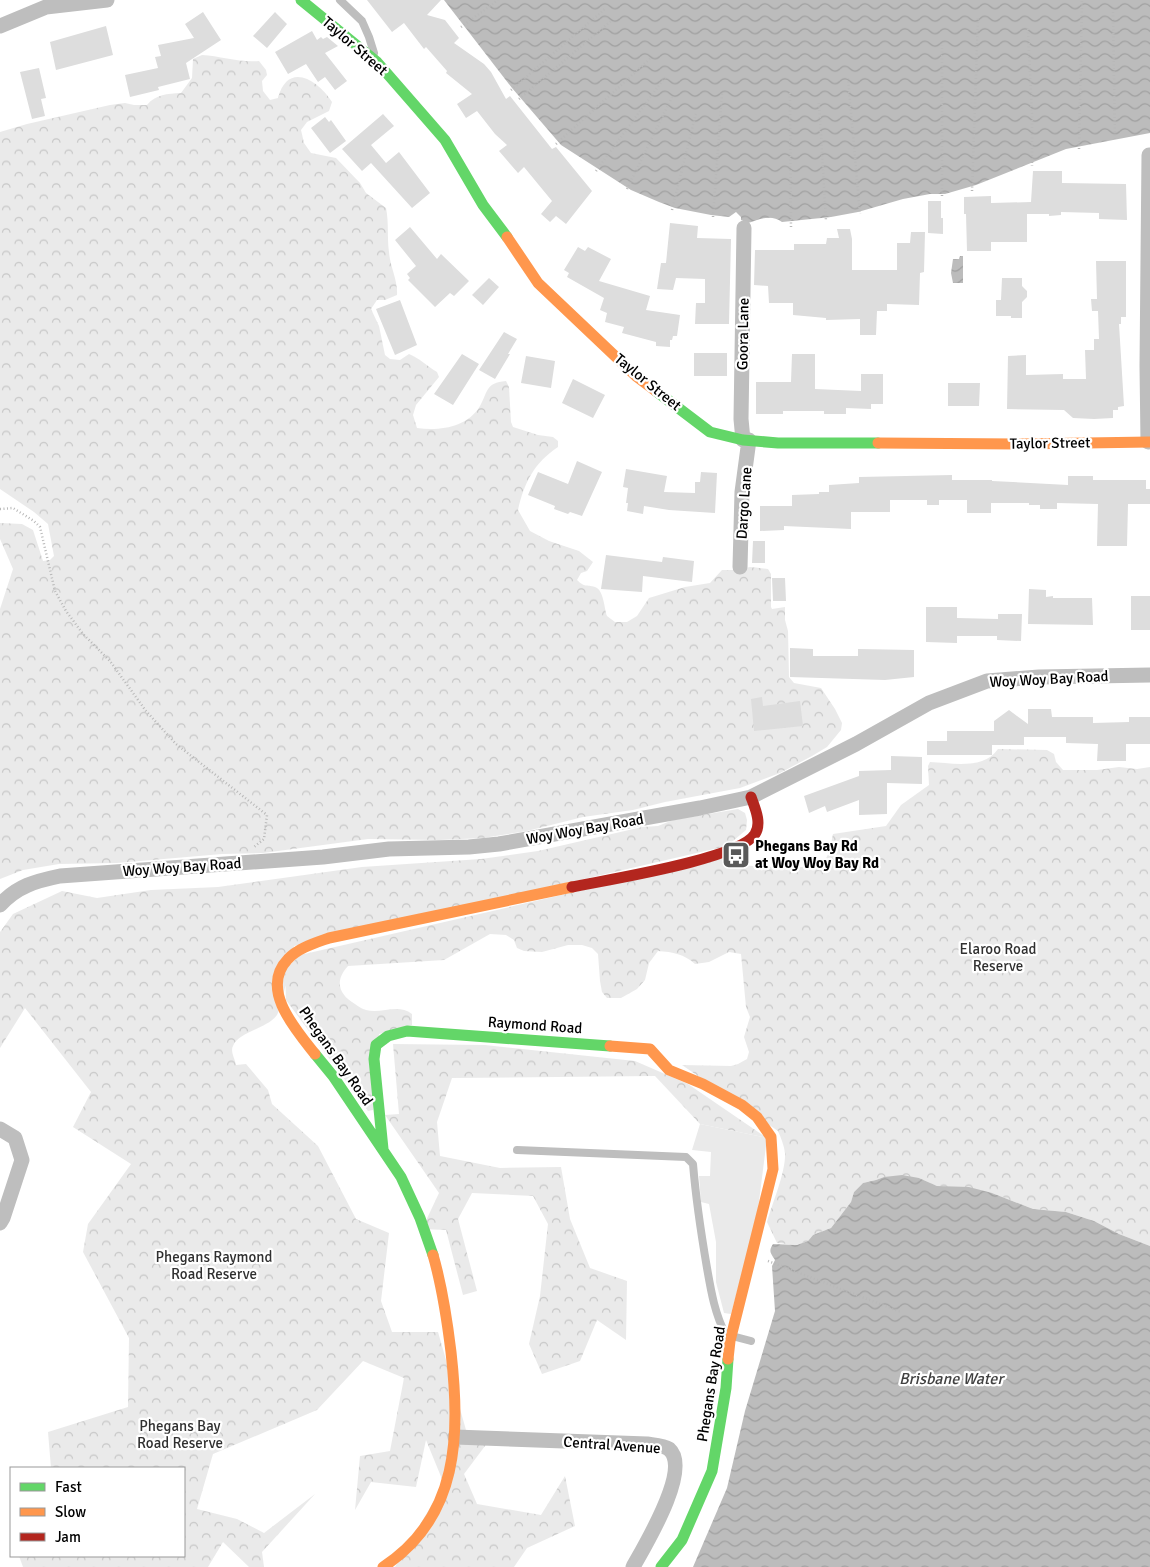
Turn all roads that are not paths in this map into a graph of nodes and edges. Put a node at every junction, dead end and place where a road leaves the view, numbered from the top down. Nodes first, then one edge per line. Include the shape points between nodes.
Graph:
1 (107, 0) edge
2 (301, 0) edge
3 (340, 0) edge
4 (0, 26) edge
5 (377, 62) junction
6 (1148, 155) dead end
7 (744, 228) dead end
8 (746, 440) junction
9 (1149, 442) edge
10 (740, 567) dead end
11 (1150, 675) edge
12 (751, 797) junction
13 (0, 905) edge
14 (0, 1129) edge
15 (770, 1137) joint
16 (518, 1150) dead end
17 (383, 1152) junction
18 (0, 1223) edge
19 (731, 1339) junction
20 (750, 1341) dead end
21 (456, 1437) junction
22 (383, 1567) edge
23 (632, 1567) edge
24 (661, 1567) edge

1 - 4 street via 46,7
2 - 5 street, Taylor Street
3 - 5 lane via 362,22
5 - 8 street, Taylor Street via 445,140 482,205 538,283 644,382 710,432
6 - 9 street
7 - 8 street, Goora Lane via 742,419
8 - 9 street, Taylor Street via 827,444
8 - 10 street, Dargo Lane
11 - 12 street, Woy Woy Bay Road via 1039,676 987,681 930,703
12 - 13 street, Woy Woy Bay Road via 499,844 389,849 323,857 60,876 21,887
12 - 17 street, Phegans Bay Road via 758,828 733,851 329,938 298,950 280,967 278,985 282,1003 294,1027
14 - 18 street via 14,1138 22,1160
15 - 17 street, Raymond Road via 757,1117 742,1105 669,1070 650,1049 407,1031 388,1036 376,1045 374,1059
15 - 19 street, Phegans Bay Road via 773,1169
16 - 19 lane via 686,1157 690,1160 694,1164 696,1206 710,1286 722,1328
17 - 21 street, Phegans Bay Road via 400,1175 419,1214 441,1283 454,1386
19 - 20 lane
19 - 24 street, Phegans Bay Road via 712,1471 682,1540
21 - 22 street, Phegans Bay Road via 447,1481 435,1509 409,1548
21 - 23 street, Central Avenue via 647,1444 669,1449 676,1466 672,1487

